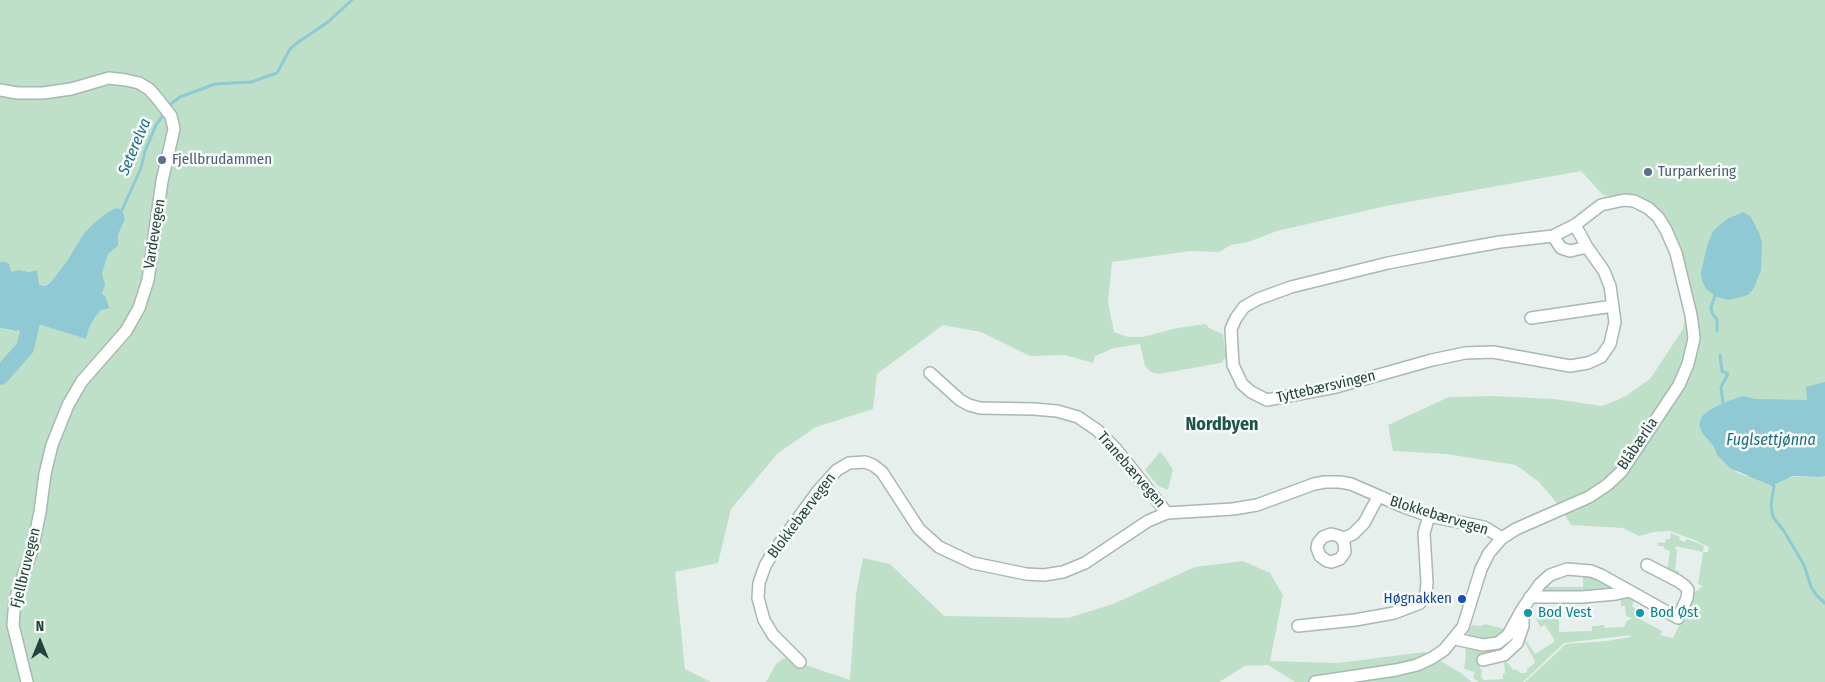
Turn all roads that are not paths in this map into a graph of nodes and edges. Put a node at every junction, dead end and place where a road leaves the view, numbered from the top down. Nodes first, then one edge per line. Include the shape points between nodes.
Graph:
1 (0, 90) edge
2 (1576, 225) junction
3 (1553, 236) junction
4 (1587, 247) junction
5 (1613, 306) junction
6 (1531, 318) dead end
7 (930, 373) dead end
8 (1378, 496) junction
9 (40, 512) joint
10 (1167, 513) junction
11 (1429, 516) junction
12 (1502, 538) junction
13 (1342, 539) dead end
14 (1647, 565) dead end
15 (1629, 591) junction
16 (1530, 597) junction
17 (1523, 608) junction
18 (1298, 626) dead end
19 (1454, 639) junction
20 (1483, 660) dead end
21 (800, 662) dead end
22 (27, 682) edge
23 (1315, 682) edge

1 - 9 street, Vardevegen via 42,93 109,78 126,80 149,89 171,116 174,129 162,181 148,280 139,308 126,331 82,382 68,405 52,445
2 - 3 street, Tyttebærsvingen
2 - 4 street, Tyttebærsvingen
2 - 12 street, Blåbærlia via 1601,205 1624,200 1648,208 1658,217 1676,253 1691,315 1693,343 1679,385 1621,472 1589,497
3 - 4 street via 1561,248 1570,251
3 - 5 street, Tyttebærsvingen via 1500,242 1388,263 1291,287 1258,299 1244,307 1231,329 1233,365 1242,384 1267,400 1465,353 1493,352 1570,366 1600,357 1610,344 1616,322
4 - 5 street, Tyttebærsvingen via 1604,271
5 - 6 street
7 - 10 street, Tranebærvegen via 960,400 974,407 1057,411 1078,417 1116,449
8 - 10 street, Blokkebærvegen via 1351,484 1325,482 1257,506
8 - 11 street, Blokkebærvegen
8 - 13 street via 1364,523
9 - 22 street, Fjellbruvegen via 32,550 15,600 13,625
10 - 21 street, Blokkebærvegen via 1148,521 1085,563 1063,572 1026,574 973,563 939,547 919,529 882,472 865,462 849,462 818,491 772,554 759,583 758,598 764,620 773,635
11 - 12 street, Blokkebærvegen via 1476,524
11 - 18 street via 1424,533 1426,593 1420,604 1394,613
12 - 19 street, Blåbærlia via 1486,560 1462,627
14 - 15 street via 1688,590 1678,618
15 - 16 street via 1582,597
15 - 16 street via 1591,571 1567,569 1550,575
16 - 17 street
17 - 19 street via 1508,635 1498,643 1483,645
17 - 20 street via 1523,626 1517,642 1504,654
19 - 23 street, Blåbærlia via 1444,650 1417,665

